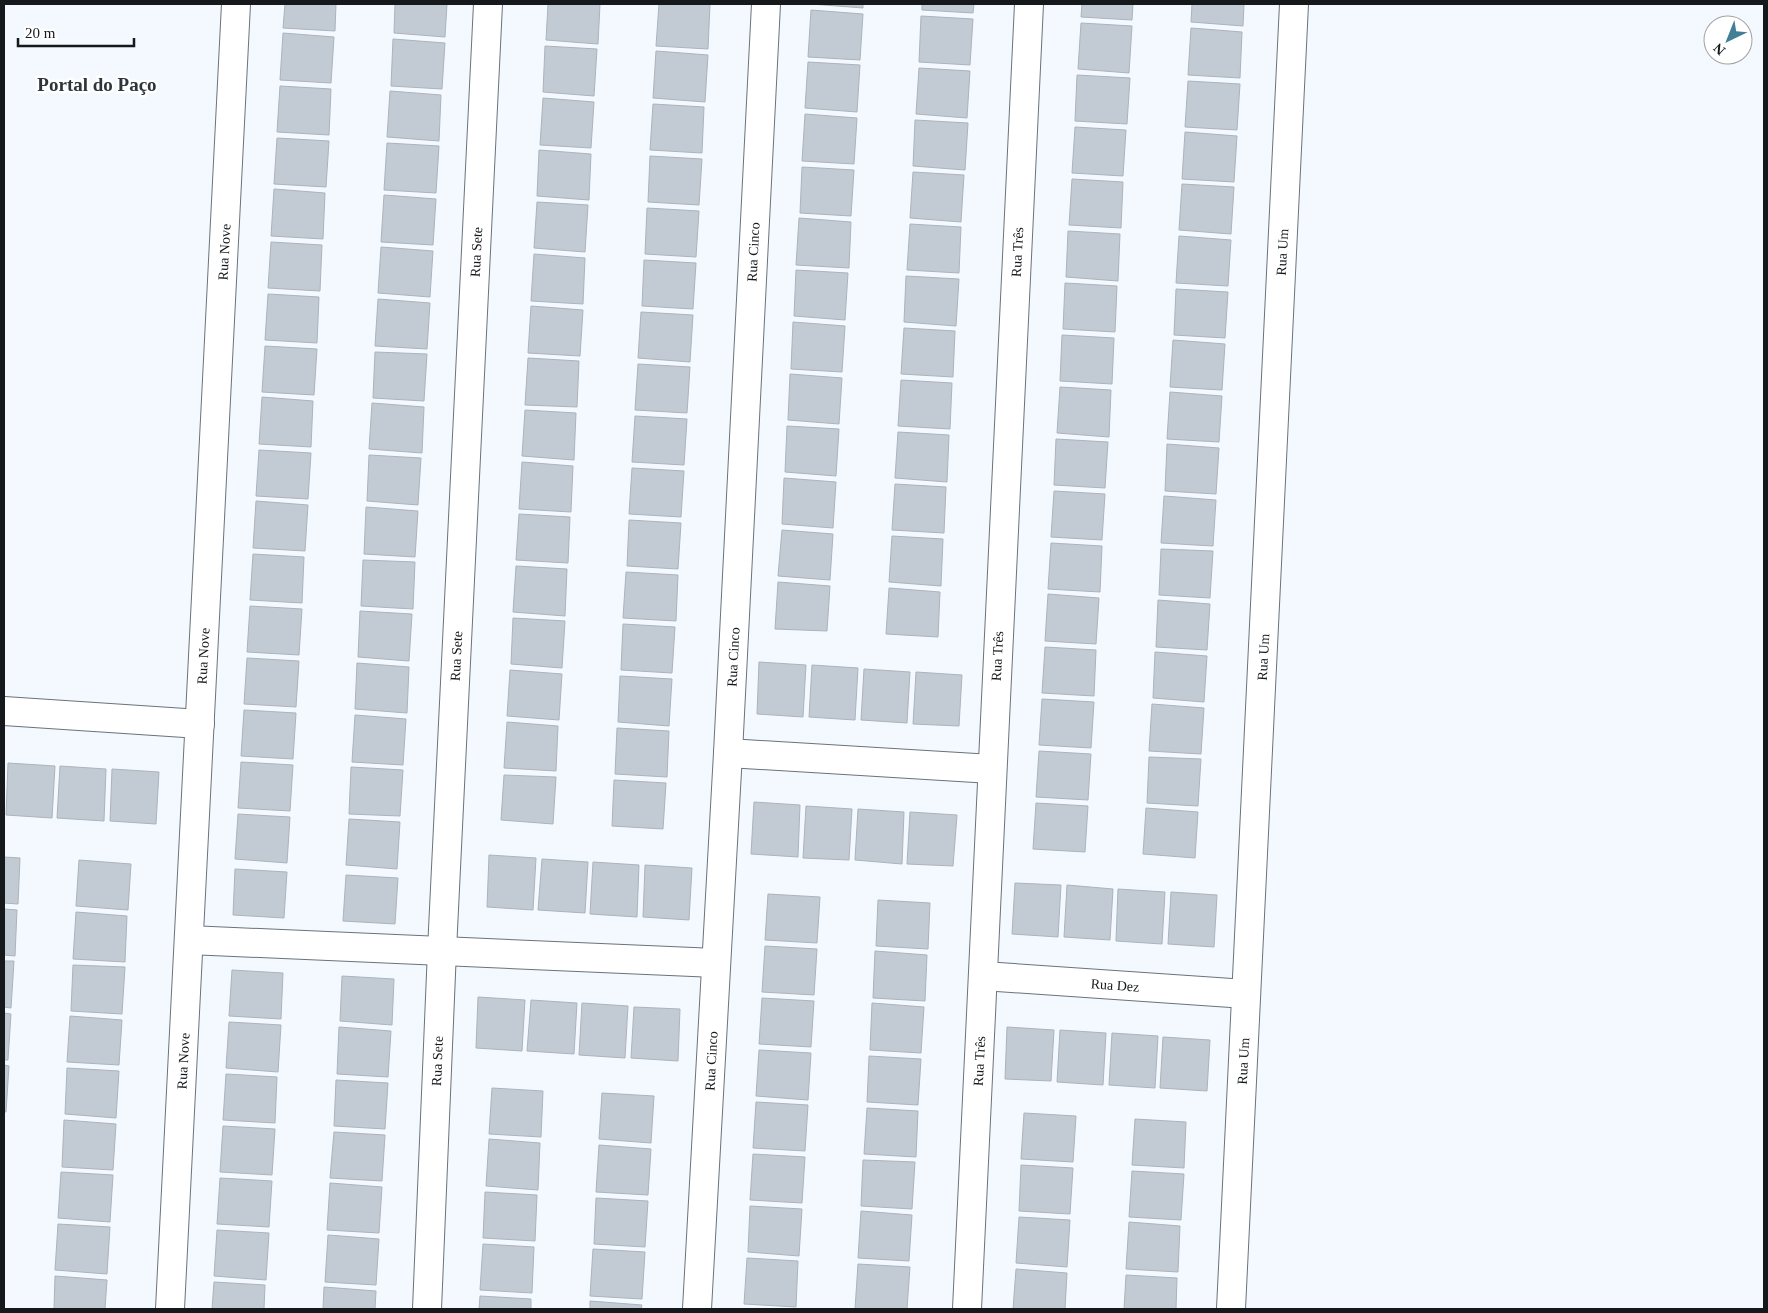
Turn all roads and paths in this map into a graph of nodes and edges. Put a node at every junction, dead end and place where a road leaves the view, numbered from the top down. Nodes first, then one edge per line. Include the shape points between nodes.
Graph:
1 (236, 4) edge
2 (488, 4) edge
3 (766, 4) edge
4 (1029, 4) edge
5 (1294, 4) edge
6 (4, 711) edge
7 (200, 724) junction
8 (728, 753) junction
9 (992, 769) junction
10 (189, 940) junction
11 (442, 950) junction
12 (716, 963) junction
13 (983, 976) junction
14 (1246, 994) junction
15 (170, 1309) edge
16 (426, 1309) edge
17 (698, 1309) edge
18 (967, 1309) edge
19 (1231, 1309) edge

1 - 7 street, Rua Nove
2 - 11 street, Rua Sete
3 - 8 street, Rua Cinco
4 - 9 street, Rua Três
5 - 14 street, Rua Um
6 - 7 street
7 - 10 street, Rua Nove
8 - 9 street
8 - 12 street, Rua Cinco
9 - 13 street, Rua Três
10 - 11 street
10 - 15 street, Rua Nove
11 - 12 street
11 - 16 street, Rua Sete
12 - 17 street, Rua Cinco
13 - 14 street, Rua Dez
13 - 18 street, Rua Três
14 - 19 street, Rua Um

